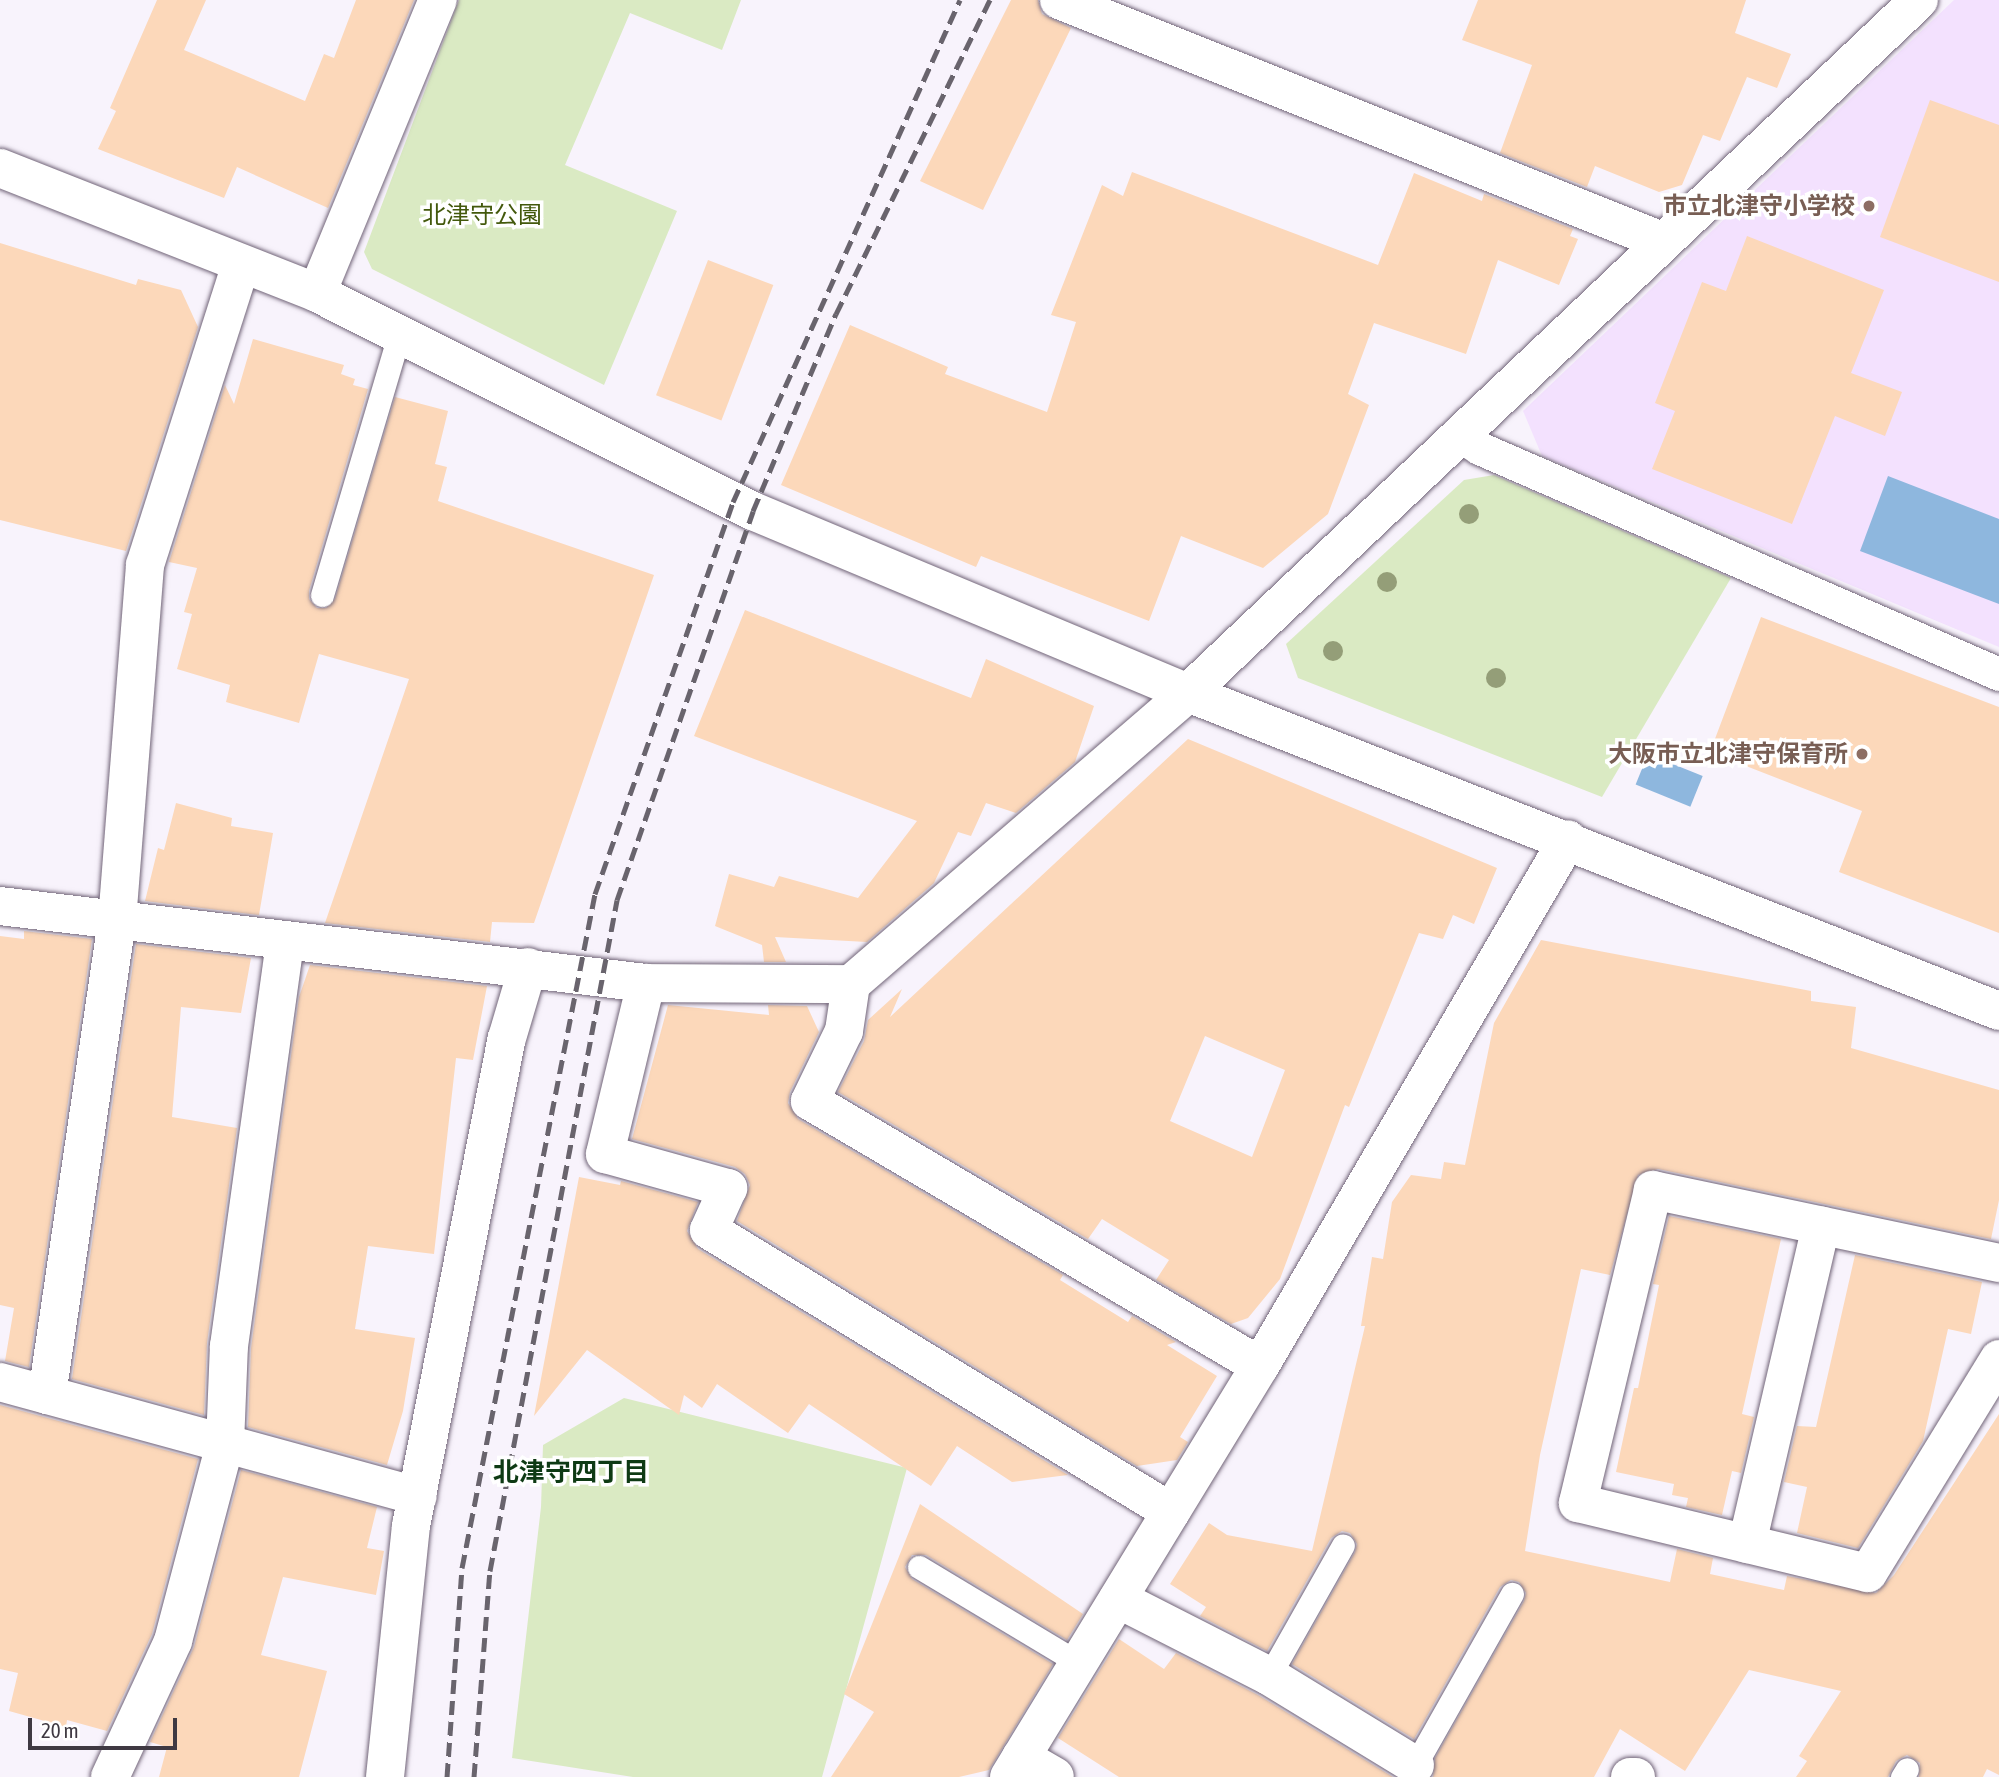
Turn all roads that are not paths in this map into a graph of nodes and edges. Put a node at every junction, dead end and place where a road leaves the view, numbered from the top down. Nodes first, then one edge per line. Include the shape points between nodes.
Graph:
1 (438, 0) edge
2 (1059, 0) edge
3 (1905, 3) edge
4 (0, 168) edge
5 (1662, 241) junction
6 (241, 265) junction
7 (317, 293) junction
8 (399, 335) junction
9 (1457, 434) junction
10 (322, 595) dead end
11 (1999, 674) edge
12 (1188, 693) junction
13 (1568, 839) junction
14 (0, 906) edge
15 (117, 920) junction
16 (285, 942) junction
17 (528, 967) junction
18 (646, 983) junction
19 (851, 985) junction
20 (1999, 1011) edge
21 (1821, 1226) junction
22 (1999, 1263) edge
23 (1999, 1359) edge
24 (1260, 1366) junction
25 (0, 1382) edge
26 (47, 1395) junction
27 (225, 1444) junction
28 (418, 1496) junction
29 (1171, 1512) junction
30 (1747, 1544) junction
31 (1343, 1545) dead end
32 (919, 1567) dead end
33 (1512, 1594) dead end
34 (1118, 1599) junction
35 (1079, 1663) junction
36 (1269, 1676) junction
37 (1015, 1767) edge
38 (1412, 1771) edge
39 (110, 1777) edge
40 (385, 1777) edge
41 (1055, 1777) edge
42 (1630, 1777) edge
43 (1636, 1777) edge

1 - 7 street
2 - 5 street
3 - 5 street
4 - 6 street
5 - 9 street
6 - 7 street
6 - 15 street via 145,565
7 - 8 street
8 - 10 lane
8 - 12 street via 733,502
9 - 11 street via 1492,454
9 - 12 street
12 - 13 street
12 - 19 street
13 - 20 street
13 - 24 street
14 - 15 street
15 - 16 street
15 - 26 street
16 - 17 street
16 - 27 street via 229,1346
17 - 18 street
17 - 28 street via 507,1038
18 - 19 street
18 - 29 street via 605,1154 728,1188 709,1230
19 - 24 street via 844,1031 810,1101
21 - 22 street
21 - 30 street
21 - 30 street via 1653,1191 1578,1503
23 - 30 street via 1868,1573
24 - 29 street
25 - 26 street
26 - 27 street
27 - 28 street
27 - 39 street via 173,1641
28 - 40 street
29 - 34 street
31 - 36 lane
32 - 35 lane
33 - 38 lane
34 - 35 street
34 - 36 street
35 - 37 street
36 - 38 street
37 - 41 street
42 - 43 street

